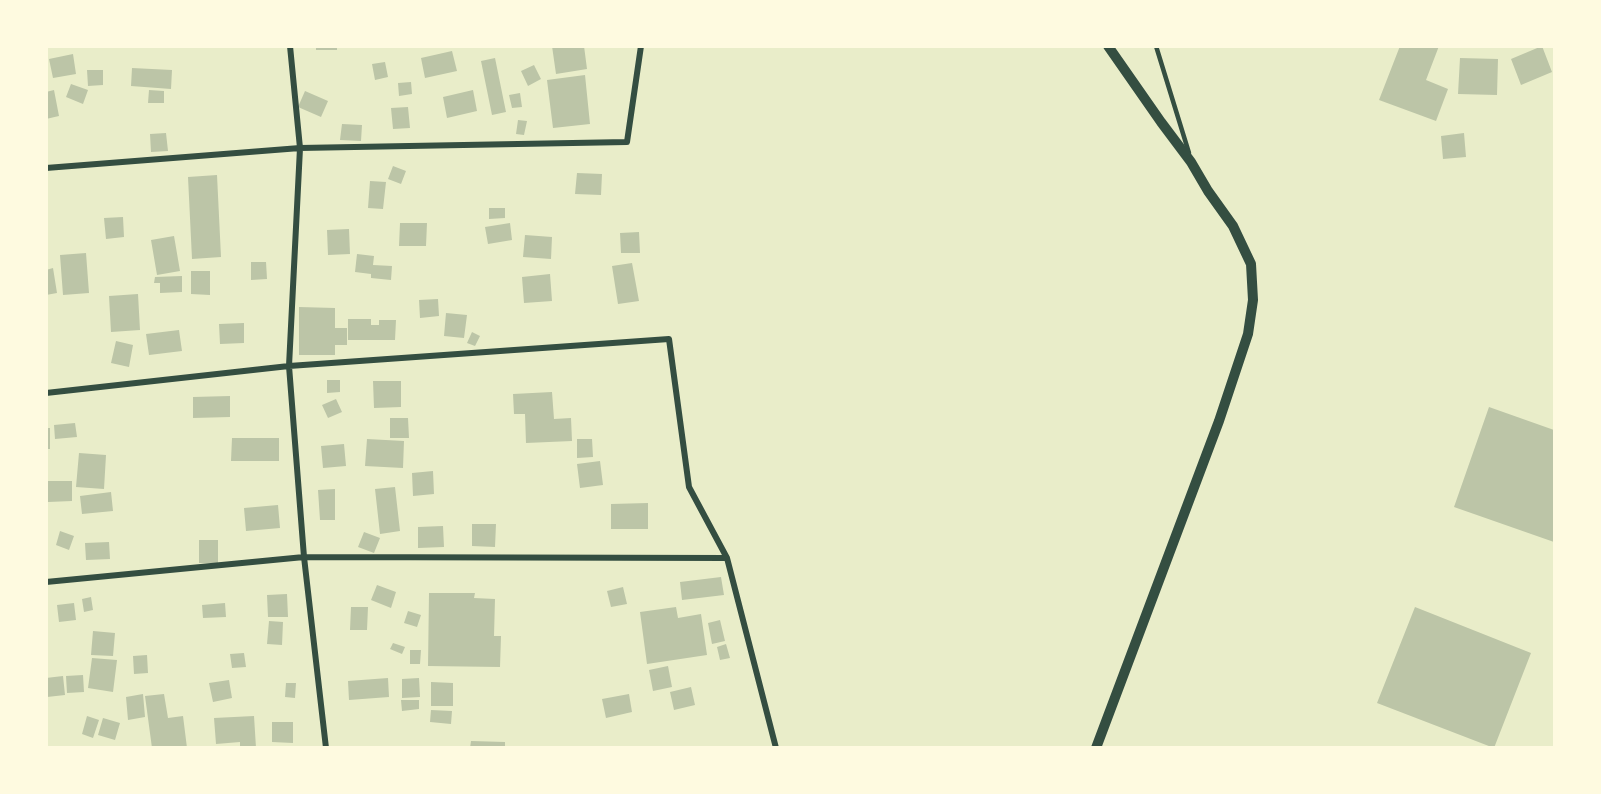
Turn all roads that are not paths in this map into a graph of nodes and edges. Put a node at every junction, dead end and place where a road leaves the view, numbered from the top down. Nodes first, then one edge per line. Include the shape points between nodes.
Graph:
1 (290, 46) edge
2 (641, 46) edge
3 (1108, 46) edge
4 (1156, 46) edge
5 (300, 148) junction
6 (1191, 162) junction
7 (46, 168) edge
8 (289, 366) junction
9 (46, 393) edge
10 (304, 556) junction
11 (727, 558) junction
12 (46, 582) edge
13 (326, 747) edge
14 (776, 747) edge
15 (1096, 747) edge

1 - 5 street
2 - 5 street via 627,142
3 - 6 street
4 - 6 lane
5 - 7 street
5 - 8 street
6 - 15 street via 1233,226 1251,264 1253,300 1248,334
8 - 9 street
8 - 10 street
8 - 11 street via 669,339 689,487
10 - 11 street
10 - 12 street
10 - 13 street
11 - 14 street

